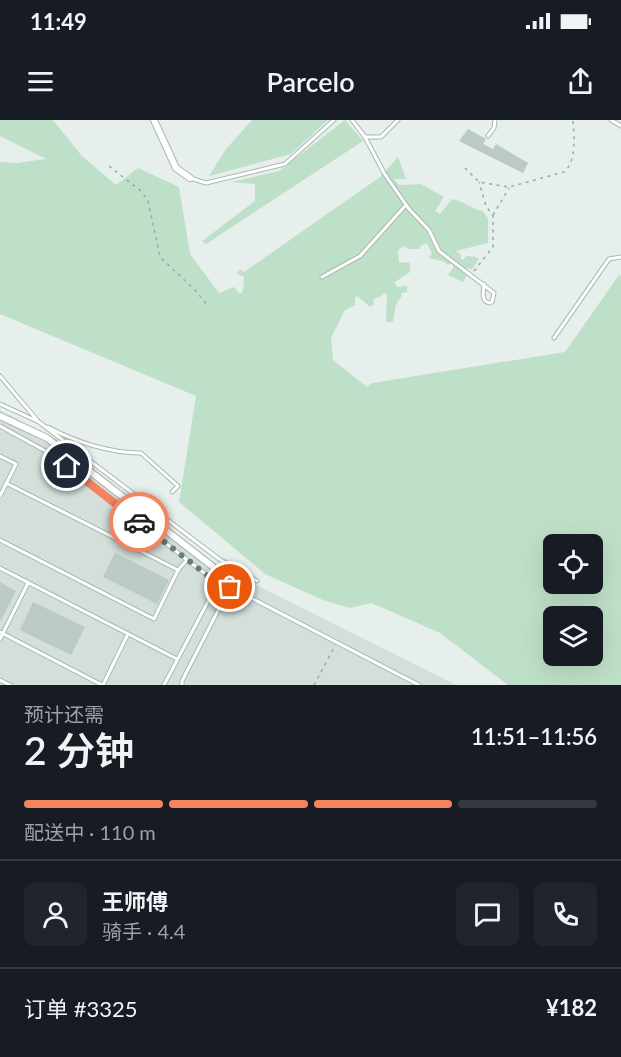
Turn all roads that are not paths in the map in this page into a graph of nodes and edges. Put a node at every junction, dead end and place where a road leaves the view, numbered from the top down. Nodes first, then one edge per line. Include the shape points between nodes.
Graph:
1 (154, 120) edge
2 (334, 120) edge
3 (352, 120) edge
4 (398, 120) edge
5 (495, 120) edge
6 (611, 120) edge
7 (621, 126) edge
8 (488, 136) dead end
9 (365, 137) junction
10 (190, 178) joint
11 (406, 205) junction
12 (621, 257) edge
13 (322, 277) dead end
14 (484, 284) junction
15 (554, 339) dead end
16 (0, 376) edge
17 (0, 404) edge
18 (0, 416) edge
19 (39, 422) junction
20 (0, 426) edge
21 (0, 456) edge
22 (6, 483) junction
23 (172, 492) dead end
24 (0, 496) edge
25 (0, 540) edge
26 (187, 560) junction
27 (0, 568) edge
28 (178, 570) junction
29 (257, 581) dead end
30 (28, 583) junction
31 (221, 586) junction
32 (230, 587) junction
33 (2, 632) edge
34 (128, 634) junction
35 (0, 639) edge
36 (177, 660) junction
37 (0, 680) edge
38 (10, 685) edge
39 (103, 685) edge
40 (164, 685) edge
41 (182, 685) edge
42 (419, 685) edge

1 - 10 street via 176,168
2 - 10 lane via 285,164 206,183
3 - 9 lane
4 - 9 lane via 381,137
5 - 8 lane
6 - 7 lane
9 - 11 lane
11 - 13 lane via 360,256
11 - 14 lane via 429,230 440,251
12 - 15 lane via 609,259
14 - 14 lane via 494,293 492,302 485,301
16 - 19 lane
17 - 19 lane
18 - 32 street via 47,438 230,580
19 - 23 lane via 60,434 104,448 141,453 178,486
19 - 29 lane via 219,559
20 - 26 lane via 49,453
21 - 22 lane via 16,464
22 - 24 lane
22 - 28 lane
25 - 28 lane via 154,619
26 - 28 lane
26 - 31 lane
27 - 30 lane
30 - 33 lane
30 - 34 lane
31 - 32 lane
31 - 36 lane via 214,590
32 - 41 lane
32 - 42 lane
33 - 35 lane
33 - 39 lane
34 - 36 lane
34 - 39 lane
36 - 40 lane
37 - 38 lane

